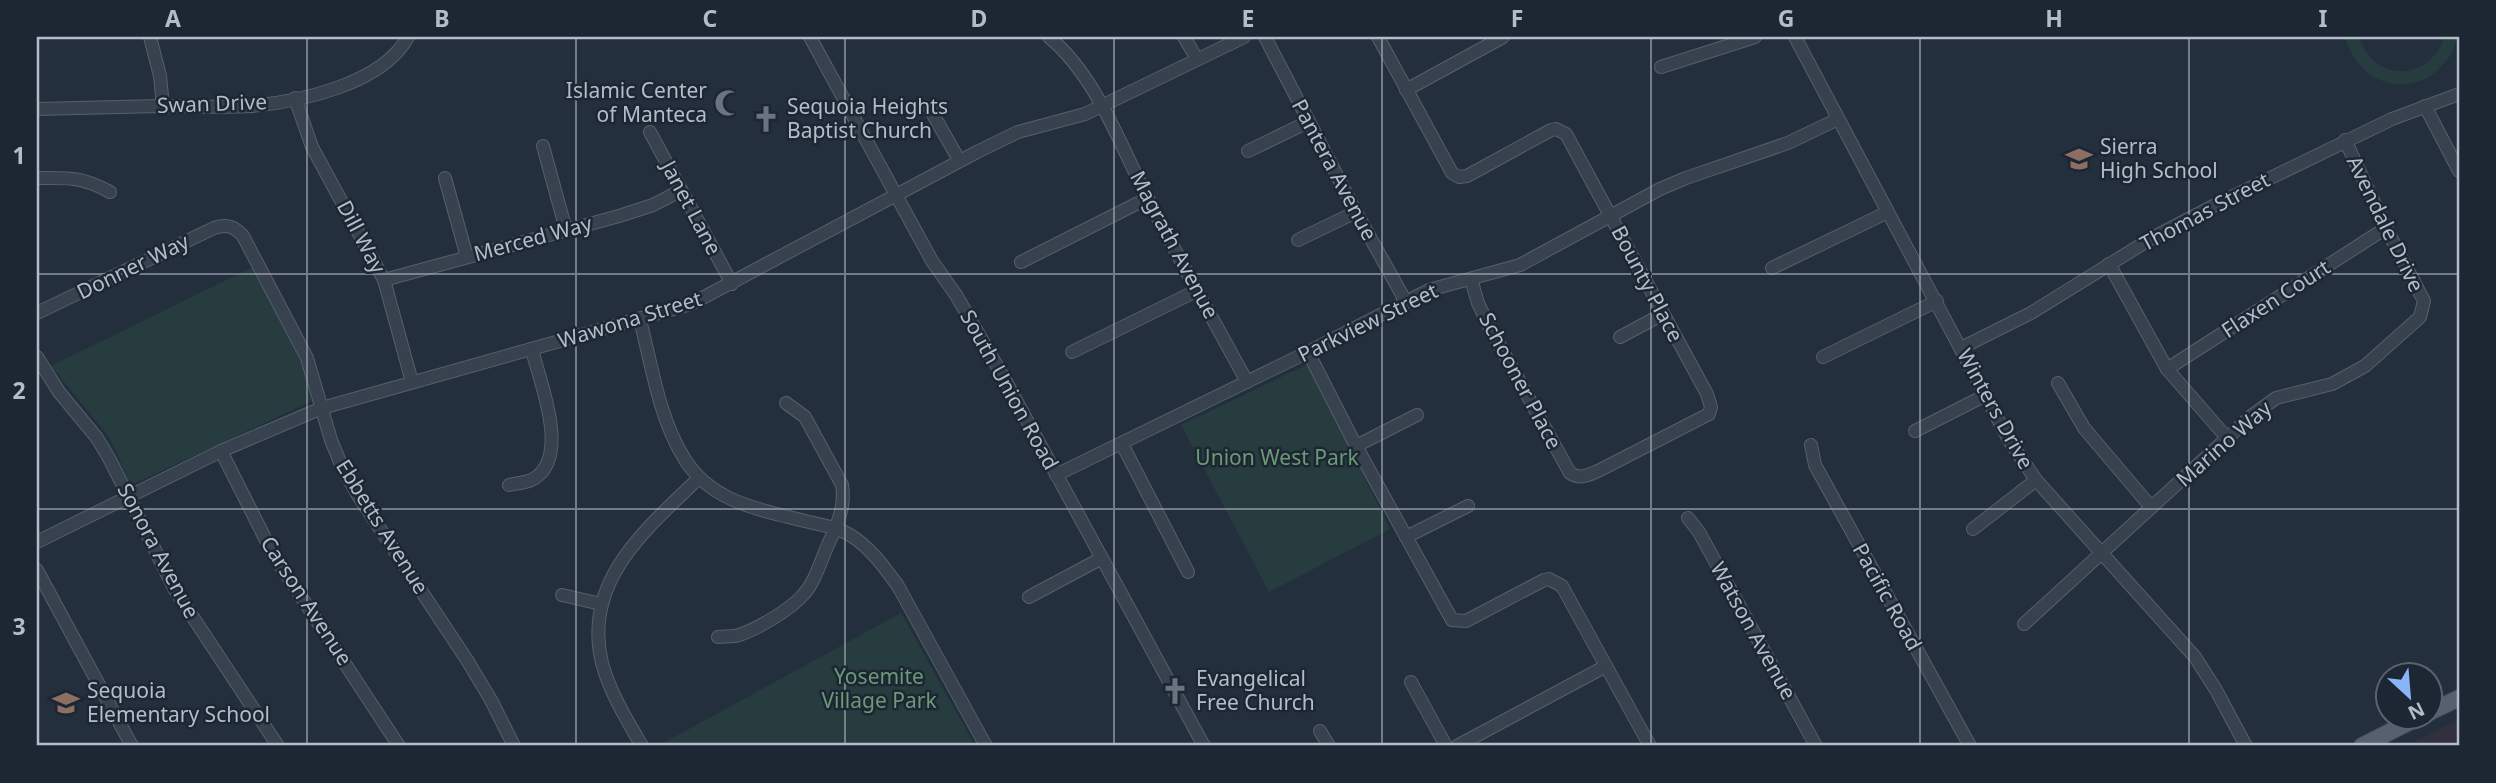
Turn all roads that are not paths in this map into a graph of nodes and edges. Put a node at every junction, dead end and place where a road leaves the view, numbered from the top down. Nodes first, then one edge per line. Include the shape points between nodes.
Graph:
1 (150, 37) edge
2 (408, 37) edge
3 (810, 37) edge
4 (1049, 37) edge
5 (1184, 37) edge
6 (1244, 37) edge
7 (1265, 37) edge
8 (1378, 37) edge
9 (1503, 37) edge
10 (1755, 37) edge
11 (1795, 37) edge
12 (1197, 60) junction
13 (1661, 67) dead end
14 (1406, 90) junction
15 (2459, 94) edge
16 (295, 98) junction
17 (163, 106) junction
18 (2425, 106) junction
19 (1102, 107) junction
20 (930, 108) dead end
21 (37, 109) edge
22 (1838, 119) junction
23 (1308, 122) junction
24 (650, 132) dead end
25 (2344, 141) junction
26 (543, 146) dead end
27 (1248, 151) dead end
28 (959, 160) junction
29 (2459, 171) edge
30 (37, 178) edge
31 (445, 178) dead end
32 (680, 191) junction
33 (110, 192) dead end
34 (896, 194) junction
35 (1148, 198) junction
36 (1356, 212) junction
37 (1888, 212) junction
38 (1611, 216) junction
39 (232, 226) joint
40 (2386, 228) junction
41 (566, 230) junction
42 (1298, 240) dead end
43 (467, 257) junction
44 (1021, 262) dead end
45 (2109, 264) junction
46 (1772, 268) dead end
47 (384, 279) junction
48 (1471, 279) junction
49 (732, 284) junction
50 (1198, 290) junction
51 (1937, 301) junction
52 (1406, 302) junction
53 (2424, 307) joint
54 (37, 313) edge
55 (1663, 314) junction
56 (640, 320) junction
57 (1620, 337) dead end
58 (1961, 348) junction
59 (532, 350) junction
60 (1072, 352) dead end
61 (1308, 352) junction
62 (37, 357) edge
63 (1823, 357) dead end
64 (2167, 369) junction
65 (412, 382) junction
66 (1247, 382) junction
67 (2058, 383) dead end
68 (1986, 395) junction
69 (786, 403) dead end
70 (322, 408) junction
71 (1418, 415) dead end
72 (1694, 423) joint
73 (1915, 431) dead end
74 (2227, 438) junction
75 (1122, 444) junction
76 (1811, 445) dead end
77 (1356, 446) junction
78 (221, 451) junction
79 (1056, 475) junction
80 (699, 478) junction
81 (2036, 480) junction
82 (509, 485) dead end
83 (128, 497) junction
84 (1468, 506) dead end
85 (2151, 507) junction
86 (1688, 518) dead end
87 (836, 529) junction
88 (1973, 529) dead end
89 (1406, 537) junction
90 (37, 542) edge
91 (2102, 555) junction
92 (1102, 558) junction
93 (37, 570) edge
94 (1188, 572) dead end
95 (562, 595) dead end
96 (1029, 597) dead end
97 (601, 604) junction
98 (2024, 624) dead end
99 (718, 637) dead end
100 (1606, 666) junction
101 (1411, 682) dead end
102 (2393, 730) edge
103 (1320, 731) dead end
104 (132, 746) edge
105 (278, 746) edge
106 (399, 746) edge
107 (514, 746) edge
108 (642, 746) edge
109 (986, 746) edge
110 (1204, 746) edge
111 (1329, 746) edge
112 (1446, 746) edge
113 (1457, 746) edge
114 (1650, 746) edge
115 (1816, 746) edge
116 (1970, 746) edge
117 (2246, 746) edge
118 (2361, 746) edge

1 - 17 street
2 - 16 street, Swan Drive via 378,70
3 - 34 street, South Union Road
4 - 19 street, Magrath Avenue via 1068,56
5 - 12 street
6 - 12 street, Wawona Street
7 - 23 street, Pantera Avenue
8 - 14 street
9 - 14 street
10 - 13 street
11 - 22 street, Winters Drive
12 - 19 street, Wawona Street
14 - 38 street, Bounty Place via 1452,173 1467,176 1556,129 1570,140
15 - 18 street, Thomas Street
16 - 17 street, Swan Drive via 252,106
16 - 47 street, Dill Way via 312,147
17 - 21 street, Swan Drive
18 - 25 street, Thomas Street
18 - 29 street
19 - 28 street, Wawona Street via 1018,132
19 - 35 street, Magrath Avenue
20 - 28 street
22 - 37 street, Winters Drive
22 - 38 street, Parkview Street via 1788,143 1686,178
23 - 27 street
23 - 36 street, Pantera Avenue
24 - 32 street, Janet Lane
25 - 40 street, Avendale Drive
25 - 45 street, Thomas Street
26 - 41 street
28 - 34 street, Wawona Street
30 - 33 street via 79,178
31 - 43 street
32 - 41 street, Merced Way via 653,205
32 - 49 street, Janet Lane
34 - 49 street, Wawona Street
34 - 79 street, South Union Road
35 - 44 street
35 - 50 street, Magrath Avenue
36 - 42 street
36 - 52 street, Pantera Avenue
37 - 46 street
37 - 51 street, Winters Drive
38 - 48 street, Parkview Street via 1520,265
38 - 55 street, Bounty Place
39 - 54 street, Donner Way via 214,228
39 - 70 street, Ebbetts Avenue via 243,236 307,358
40 - 53 street, Avendale Drive
40 - 64 street, Flaxen Court
41 - 43 street, Merced Way
43 - 47 street, Merced Way
45 - 58 street, Thomas Street via 2031,313
45 - 64 street
47 - 65 street, Dill Way
48 - 52 street, Parkview Street via 1429,290
48 - 72 street, Schooner Place via 1488,324 1576,477
49 - 56 street, Wawona Street via 691,304
50 - 60 street
50 - 66 street, Magrath Avenue
51 - 58 street, Winters Drive
51 - 63 street
52 - 61 street, Parkview Street
53 - 74 street, Marino Way via 2420,317 2365,366 2332,384 2276,398
55 - 57 street
55 - 72 street, Bounty Place via 1711,402 1709,414
56 - 59 street, Wawona Street
56 - 80 street via 672,435
58 - 68 street, Winters Drive
59 - 65 street, Wawona Street
59 - 82 street via 553,443 545,468 535,479
61 - 66 street, Parkview Street
61 - 77 street
62 - 83 street, Sonora Avenue via 97,438
64 - 74 street
65 - 70 street, Wawona Street
66 - 75 street, Parkview Street
67 - 85 street via 2084,428
68 - 73 street
68 - 81 street, Winters Drive
69 - 87 street via 805,417 842,485
70 - 78 street, Wawona Street
70 - 107 street, Ebbetts Avenue via 331,440 359,497 467,660
71 - 77 street
74 - 85 street, Marino Way
75 - 79 street, Parkview Street
75 - 94 street
76 - 116 street, Pacific Road via 1815,465
77 - 89 street
78 - 83 street, Wawona Street
78 - 106 street, Carson Avenue via 273,554
79 - 92 street, South Union Road
80 - 87 street via 742,505
80 - 97 street via 642,533 620,563
81 - 88 street
81 - 91 street, Winters Drive
83 - 90 street, Wawona Street
83 - 105 street, Sonora Avenue via 175,590
84 - 89 street
85 - 91 street, Marino Way
86 - 115 street, Watson Avenue
87 - 99 street via 813,580 788,609 737,636
87 - 109 street via 863,545 898,586
89 - 100 street via 1452,620 1466,621 1544,580 1557,581
91 - 98 street, Marino Way
91 - 117 street, Winters Drive via 2195,657
92 - 96 street
92 - 110 street, South Union Road
93 - 104 street
95 - 97 street
97 - 108 street via 602,663 612,693
100 - 113 street
100 - 114 street
101 - 112 street
102 - 118 main road
103 - 111 street

